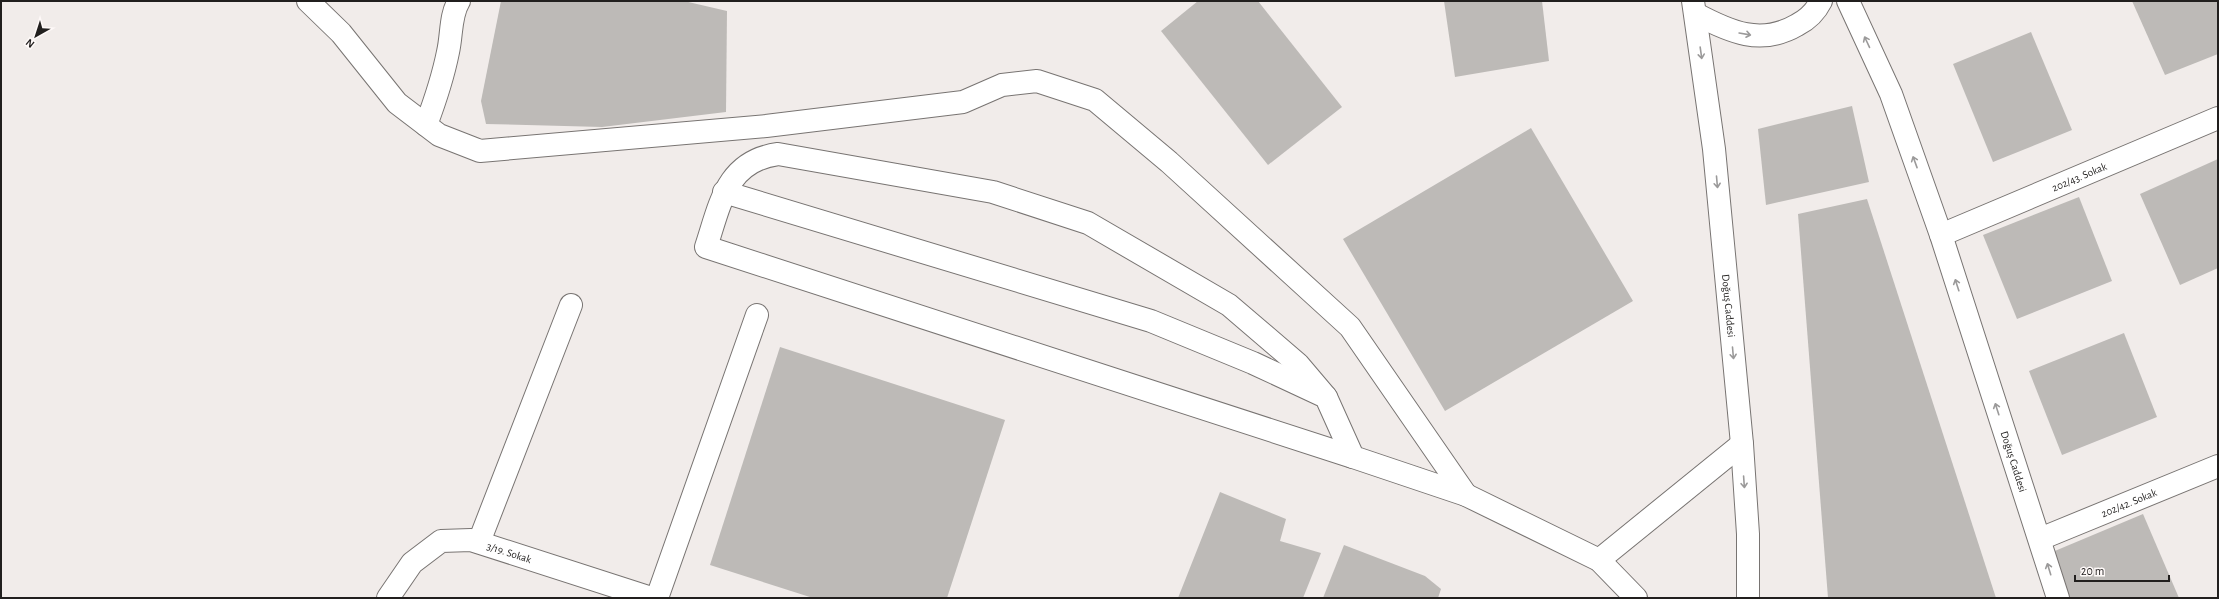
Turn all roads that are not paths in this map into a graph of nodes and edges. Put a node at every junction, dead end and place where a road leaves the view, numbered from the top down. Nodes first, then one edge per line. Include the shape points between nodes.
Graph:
1 (308, 1) edge
2 (459, 1) edge
3 (1821, 1) edge
4 (1848, 1) edge
5 (1695, 8) edge
6 (2218, 118) edge
7 (426, 125) junction
8 (724, 192) junction
9 (1941, 235) junction
10 (571, 305) dead end
11 (757, 315) dead end
12 (1326, 397) junction
13 (1742, 444) junction
14 (1353, 456) junction
15 (2218, 466) edge
16 (1466, 495) junction
17 (2040, 539) junction
18 (479, 542) junction
19 (1599, 560) junction
20 (388, 598) edge
21 (651, 598) edge
22 (657, 598) edge
23 (1636, 598) edge
24 (1748, 598) edge
25 (2058, 598) edge

1 - 7 street via 341,33 397,103
2 - 7 street via 455,7 449,50 439,88
5 -> 3 street via 1722,28 1742,34 1764,36 1785,32 1804,21
9 -> 4 street, Doğuş Caddesi via 1891,94
5 -> 13 street, Doğuş Caddesi via 1714,149
6 - 9 street, 202/43. Sokak
7 - 16 street via 439,135 480,151 766,126 963,102 1002,85 1037,81 1095,100 1169,162 1350,327
8 - 12 street via 1151,321 1253,363
8 - 12 street via 739,171 749,163 778,154 993,192 1088,223 1229,305 1298,364
8 - 14 street via 706,247
17 -> 9 street, Doğuş Caddesi
10 - 18 street
11 - 22 street
12 - 14 street
13 - 19 street
13 -> 24 street, Doğuş Caddesi via 1748,534
14 - 16 street
15 - 17 street, 202/42. Sokak
16 - 19 street
25 -> 17 street, Doğuş Caddesi
18 - 20 street, 3/19. Sokak via 441,541 412,563
18 - 21 street, 3/19. Sokak
19 - 23 street

